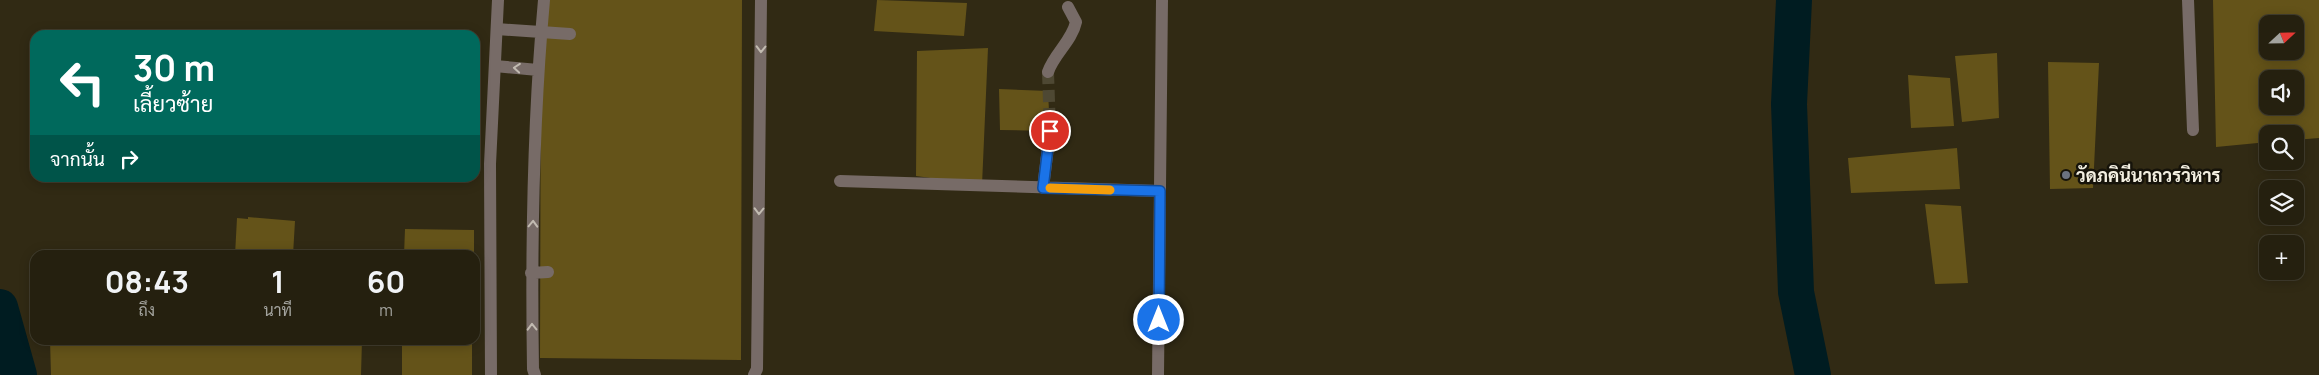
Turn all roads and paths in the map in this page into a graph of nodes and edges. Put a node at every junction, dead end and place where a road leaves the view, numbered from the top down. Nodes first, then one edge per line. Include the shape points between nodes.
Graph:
1 (498, 0) edge
2 (544, 0) edge
3 (761, 0) edge
4 (1162, 0) edge
5 (2188, 0) edge
6 (1068, 7) dead end
7 (497, 29) junction
8 (541, 32) junction
9 (570, 34) dead end
10 (495, 66) junction
11 (538, 70) junction
12 (1048, 72) tunnel mouth
13 (2192, 130) dead end
14 (1050, 131) tunnel mouth
15 (840, 181) dead end
16 (1043, 188) junction
17 (1160, 191) junction
18 (548, 272) dead end
19 (531, 273) junction
20 (490, 375) edge
21 (535, 375) edge
22 (754, 375) edge
23 (1158, 375) edge

1 - 7 street
2 - 8 street
3 -> 22 street via 757,369
4 - 17 street
5 - 13 street
6 - 12 street via 1076,22 1074,30
7 - 8 street
7 - 10 street
8 - 9 street
8 - 11 street
11 -> 10 street
10 - 20 street via 490,164
19 -> 11 street
14 - 16 street
15 - 16 street
16 - 17 street
17 - 23 street
18 - 19 street
21 -> 19 street

